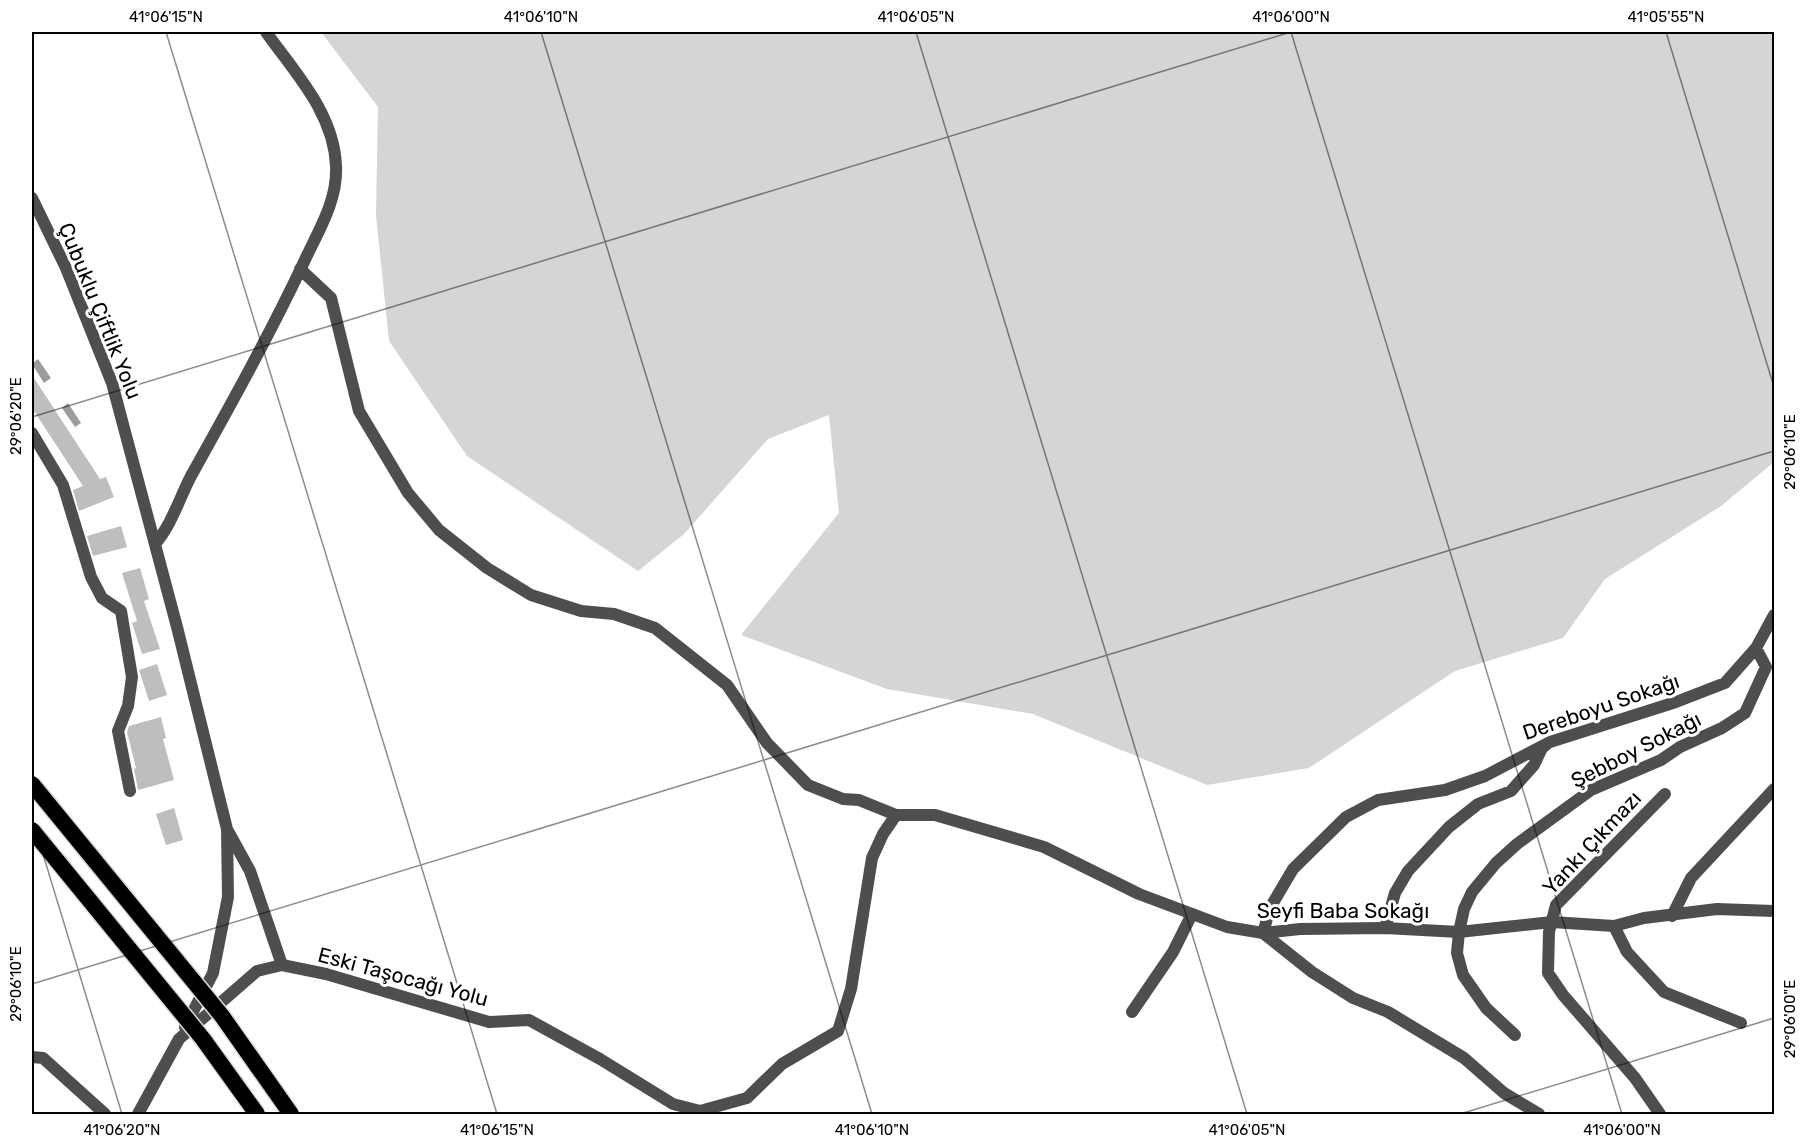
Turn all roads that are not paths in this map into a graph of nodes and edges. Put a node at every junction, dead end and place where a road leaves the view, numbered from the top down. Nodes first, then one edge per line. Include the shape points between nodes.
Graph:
1 (266, 32) edge
2 (32, 198) edge
3 (300, 269) junction
4 (32, 433) edge
5 (155, 544) junction
6 (1774, 615) edge
7 (1756, 648) junction
8 (1550, 742) junction
9 (32, 784) edge
10 (1774, 789) edge
11 (130, 791) dead end
12 (1665, 794) dead end
13 (896, 815) junction
14 (227, 829) junction
15 (32, 830) edge
16 (1774, 911) edge
17 (1192, 914) junction
18 (1672, 916) junction
19 (1552, 922) junction
20 (1614, 926) junction
21 (1385, 928) junction
22 (1459, 932) junction
23 (1263, 933) junction
24 (282, 965) junction
25 (1132, 1012) dead end
26 (1741, 1023) dead end
27 (1515, 1035) dead end
28 (178, 1039) junction
29 (32, 1057) edge
30 (105, 1114) edge
31 (138, 1114) edge
32 (257, 1114) edge
33 (291, 1114) edge
34 (1539, 1114) edge
35 (1660, 1114) edge

1 - 3 street via 319,106 335,148 332,201
2 - 5 street, Çubuklu Çiftlik Yolu via 66,268 112,383
3 - 5 street via 166,531
3 - 13 street via 331,298 359,411 408,493 439,530 487,568 531,595 655,627 727,685 767,743 808,785
4 - 11 street via 63,485 91,577 102,598 121,611 132,677 128,706 118,731
5 - 14 street, Çubuklu Çiftlik Yolu
6 - 7 street, Dereboyu Sokağı
7 - 8 street, Dereboyu Sokağı via 1725,683
7 - 22 street, Şebboy Sokağı via 1766,666 1745,713 1660,760 1591,790 1517,844 1472,892
8 - 21 street via 1511,791 1478,804 1449,827 1408,871 1395,894
8 - 23 street, Dereboyu Sokağı via 1485,776 1445,790 1378,800 1346,817 1293,869 1270,908
9 - 33 highway, bridge via 222,1016
10 - 18 street via 1691,878
12 - 19 street, Yankı Çıkmazı via 1556,905
13 - 17 street, Seyfi Baba Sokağı via 935,815 1044,847 1139,894
13 - 24 street, Eski Taşocağı Yolu via 872,858 851,989 838,1031 782,1064 747,1098 700,1111 673,1104 529,1020 489,1022 326,974
14 - 24 street via 250,871
14 - 28 street via 228,897 213,974
15 - 32 highway, bridge via 203,1039
16 - 18 street, Seyfi Baba Sokağı via 1716,909
17 - 23 street, Seyfi Baba Sokağı via 1227,927
17 - 25 street via 1173,952
18 - 20 street, Seyfi Baba Sokağı
19 - 20 street, Seyfi Baba Sokağı
19 - 22 street, Seyfi Baba Sokağı
19 - 35 street, Yankı Çıkmazı via 1548,973
20 - 26 street via 1627,952 1664,992
21 - 22 street, Seyfi Baba Sokağı
21 - 23 street, Seyfi Baba Sokağı
22 - 27 street via 1457,953 1463,975 1486,1008
23 - 34 street via 1312,972 1464,1058 1504,1093
24 - 28 street, Eski Taşocağı Yolu via 257,971
28 - 31 street
29 - 30 street via 44,1058

